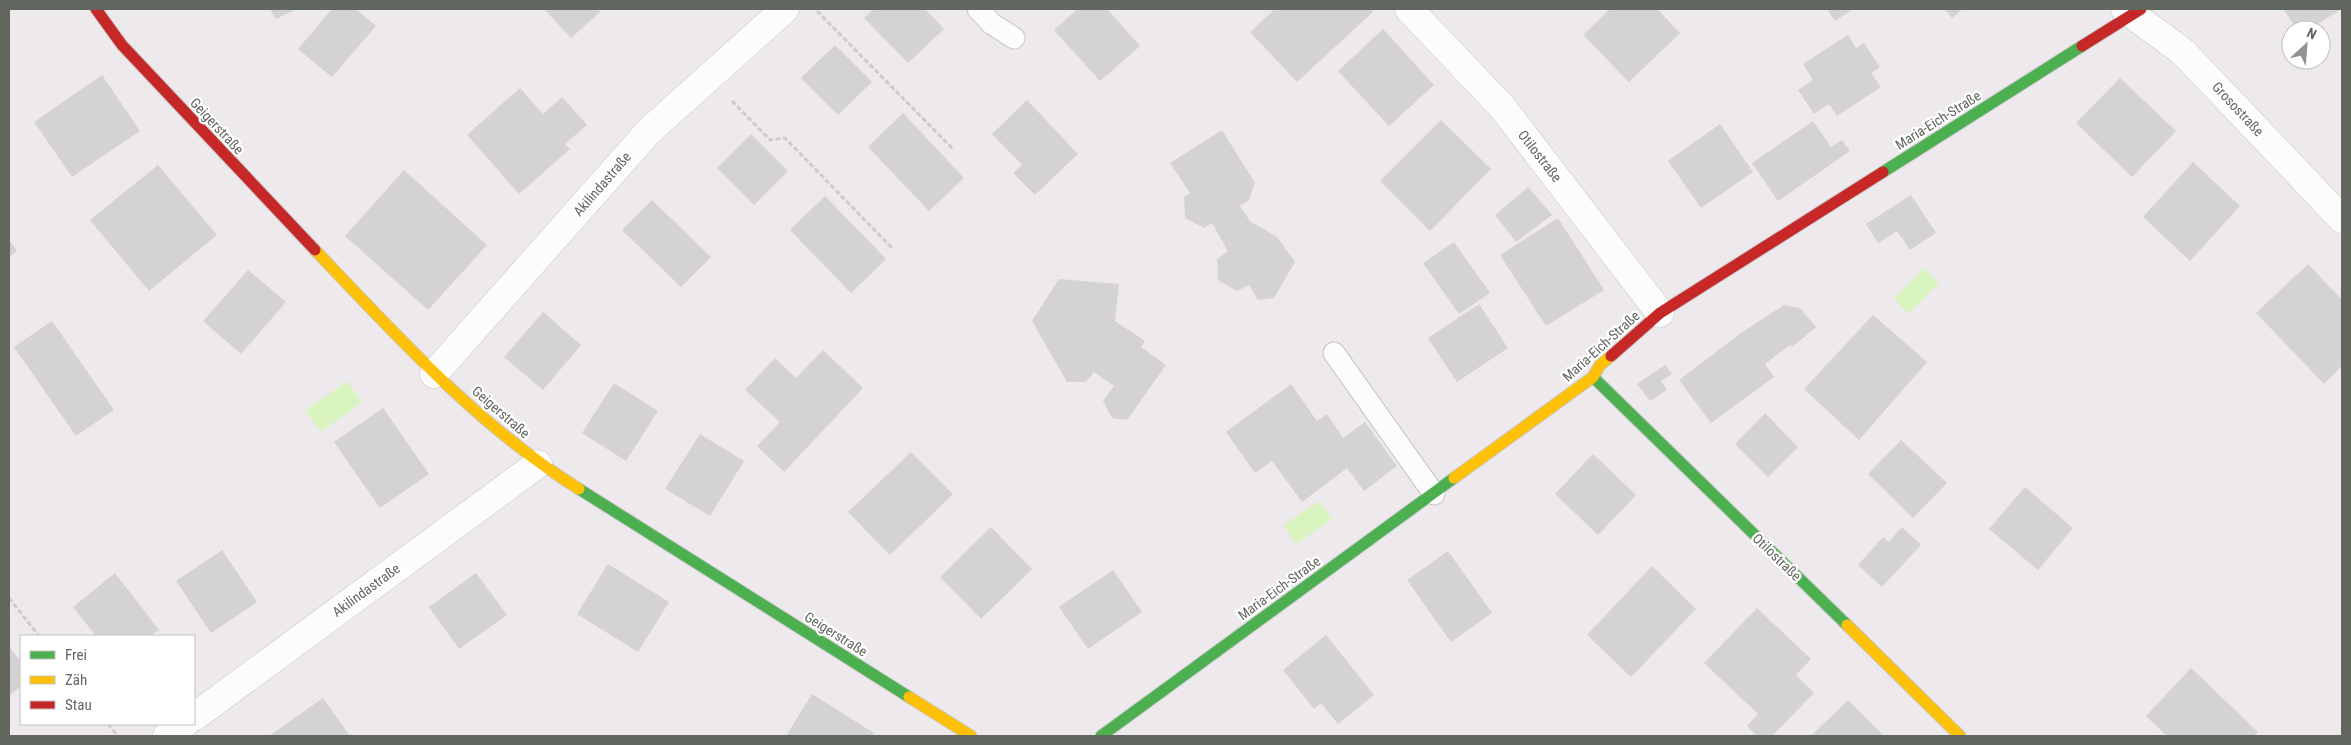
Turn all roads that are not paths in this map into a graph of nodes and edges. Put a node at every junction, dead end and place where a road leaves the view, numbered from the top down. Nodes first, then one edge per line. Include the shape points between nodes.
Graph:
1 (96, 9) edge
2 (785, 9) edge
3 (978, 9) edge
4 (1409, 9) edge
5 (2132, 11) edge
6 (1014, 38) dead end
7 (2342, 219) edge
8 (1660, 313) junction
9 (1334, 353) dead end
10 (434, 374) junction
11 (1593, 377) junction
12 (538, 464) junction
13 (1434, 494) junction
14 (195, 716) edge
15 (183, 725) edge
16 (167, 736) edge
17 (971, 736) edge
18 (1101, 736) edge
19 (1960, 736) edge

1 - 10 street, Geigerstraße via 122,45
2 - 10 street, Akilindastraße via 649,131
3 - 6 lane via 992,24
4 - 8 street, Otilostraße via 1503,108
5 - 7 street, Grosostraße via 2183,52
5 - 8 street, Maria-Eich-Straße
8 - 11 street, Maria-Eich-Straße via 1600,365
9 - 13 lane
10 - 12 street, Geigerstraße
11 - 13 street, Maria-Eich-Straße
11 - 19 street, Otilostraße
12 - 14 street, Akilindastraße
12 - 17 street, Geigerstraße
13 - 18 street, Maria-Eich-Straße
15 - 16 street

